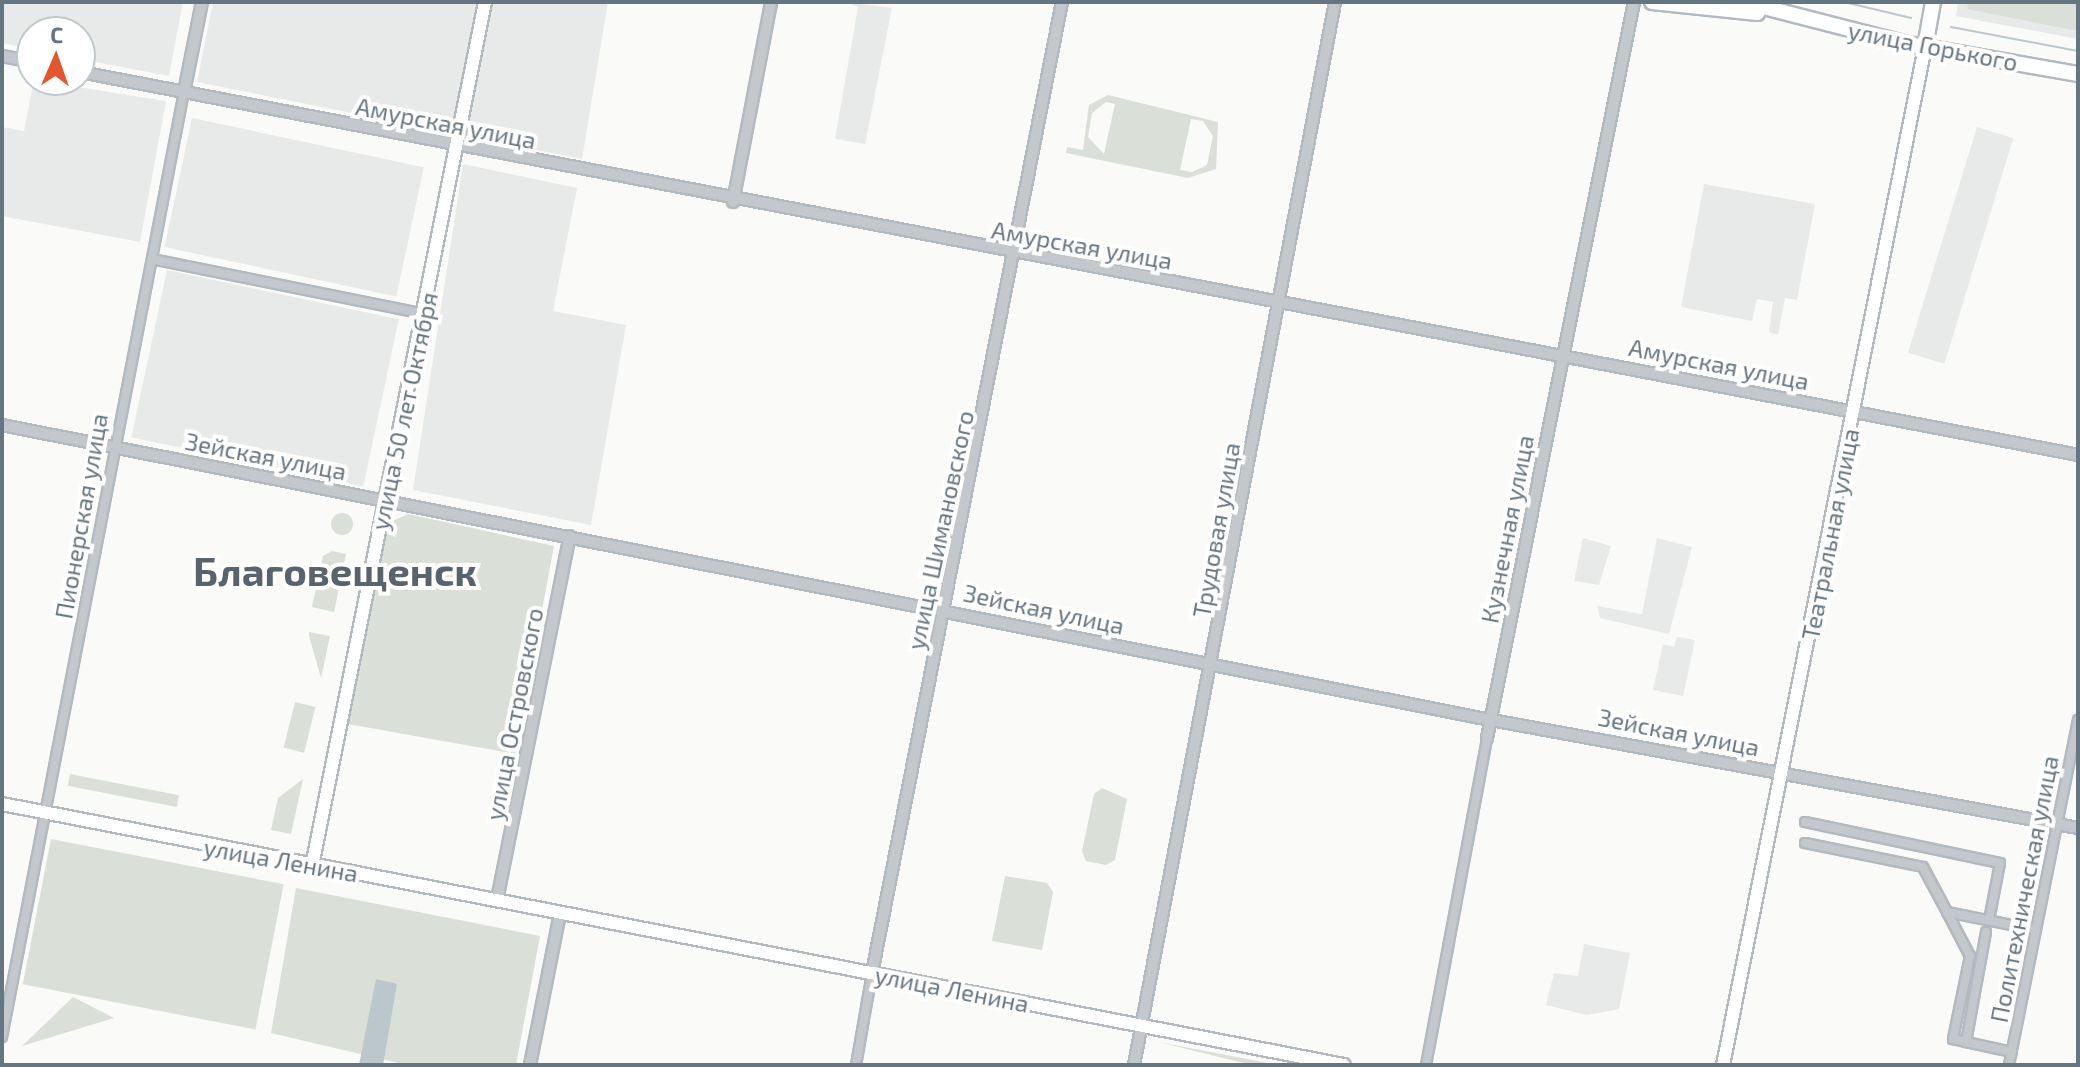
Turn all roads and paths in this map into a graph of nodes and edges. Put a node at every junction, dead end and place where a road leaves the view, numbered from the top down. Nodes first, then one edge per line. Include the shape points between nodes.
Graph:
1 (202, 2) edge
2 (485, 2) edge
3 (771, 2) edge
4 (1062, 2) edge
5 (1335, 2) edge
6 (1634, 2) edge
7 (1652, 2) edge
8 (1744, 2) edge
9 (1933, 2) edge
10 (1789, 16) junction
11 (1925, 47) junction
12 (2078, 74) edge
13 (96, 75) edge
14 (184, 92) junction
15 (458, 146) junction
16 (733, 202) junction
17 (1015, 254) junction
18 (152, 259) junction
19 (1278, 301) junction
20 (425, 315) junction
21 (1561, 355) junction
22 (1853, 410) junction
23 (2, 425) edge
24 (113, 447) junction
25 (2078, 455) edge
26 (385, 499) junction
27 (570, 536) junction
28 (943, 609) junction
29 (1212, 664) junction
30 (1491, 719) junction
31 (2078, 720) edge
32 (1487, 738) joint
33 (1785, 773) junction
34 (2, 804) edge
35 (45, 813) junction
36 (1805, 822) dead end
37 (2057, 824) junction
38 (2078, 828) edge
39 (1805, 843) dead end
40 (312, 866) junction
41 (497, 900) junction
42 (1947, 912) junction
43 (560, 913) junction
44 (1989, 920) junction
45 (2036, 930) junction
46 (1986, 932) dead end
47 (872, 973) junction
48 (1141, 1026) junction
49 (2, 1037) edge
50 (1966, 1042) junction
51 (2012, 1052) junction
52 (530, 1065) edge
53 (856, 1065) edge
54 (1134, 1065) edge
55 (1344, 1065) edge
56 (1426, 1065) edge
57 (1723, 1065) edge
58 (2009, 1065) edge

1 - 14 street, Пионерская улица
2 - 15 main road, улица 50 лет Октября
3 - 16 street
4 - 17 street, улица Шимановского
5 - 19 street, Трудовая улица
6 - 21 street, Кузнечная улица
7 - 10 main road, улица Горького
8 - 10 main road, улица Горького
9 - 11 main road, Театральная улица
10 - 11 main road, улица Горького
11 - 12 main road, улица Горького
11 - 22 main road, Театральная улица
13 - 14 street, Амурская улица
14 - 15 street, Амурская улица
14 - 18 street, Пионерская улица
15 - 16 street, Амурская улица
15 - 20 main road, улица 50 лет Октября
16 - 17 street, Амурская улица
17 - 19 street, Амурская улица
17 - 28 street, улица Шимановского
18 - 20 street
18 - 24 street, Пионерская улица
19 - 21 street, Амурская улица
19 - 29 street, Трудовая улица
20 - 26 main road, улица 50 лет Октября
21 - 22 street, Амурская улица
21 - 30 street, Кузнечная улица
22 - 25 street, Амурская улица
22 - 33 main road, Театральная улица
23 - 24 street, Зейская улица
24 - 26 street, Зейская улица
24 - 35 street, Пионерская улица
26 - 27 street, Зейская улица
26 - 40 main road, улица 50 лет Октября
27 - 28 street, Зейская улица
27 - 41 street, улица Островского
28 - 29 street, Зейская улица
28 - 47 street, улица Шимановского
29 - 30 street, Зейская улица
29 - 48 street, Трудовая улица
30 - 32 street, Кузнечная улица
30 - 33 street, Зейская улица
31 - 37 street, Политехническая улица
32 - 56 street, Кузнечная улица
33 - 37 street, Зейская улица
33 - 57 main road, Театральная улица
34 - 35 main road, улица Ленина
35 - 40 main road, улица Ленина
35 - 49 street, Пионерская улица
36 - 44 street via 2000,863
37 - 38 street, Зейская улица
37 - 45 street, Политехническая улица
39 - 42 street via 1923,867
40 - 41 main road, улица Ленина
41 - 43 main road, улица Ленина
42 - 44 street
42 - 50 street via 1970,956 1953,1039
43 - 47 main road, улица Ленина
43 - 52 street
44 - 45 street
45 - 51 street, Политехническая улица
46 - 50 street
47 - 48 main road, улица Ленина
47 - 53 street, улица Шимановского
48 - 54 street, Трудовая улица
48 - 55 main road, улица Ленина
50 - 51 street
51 - 58 street, Политехническая улица

